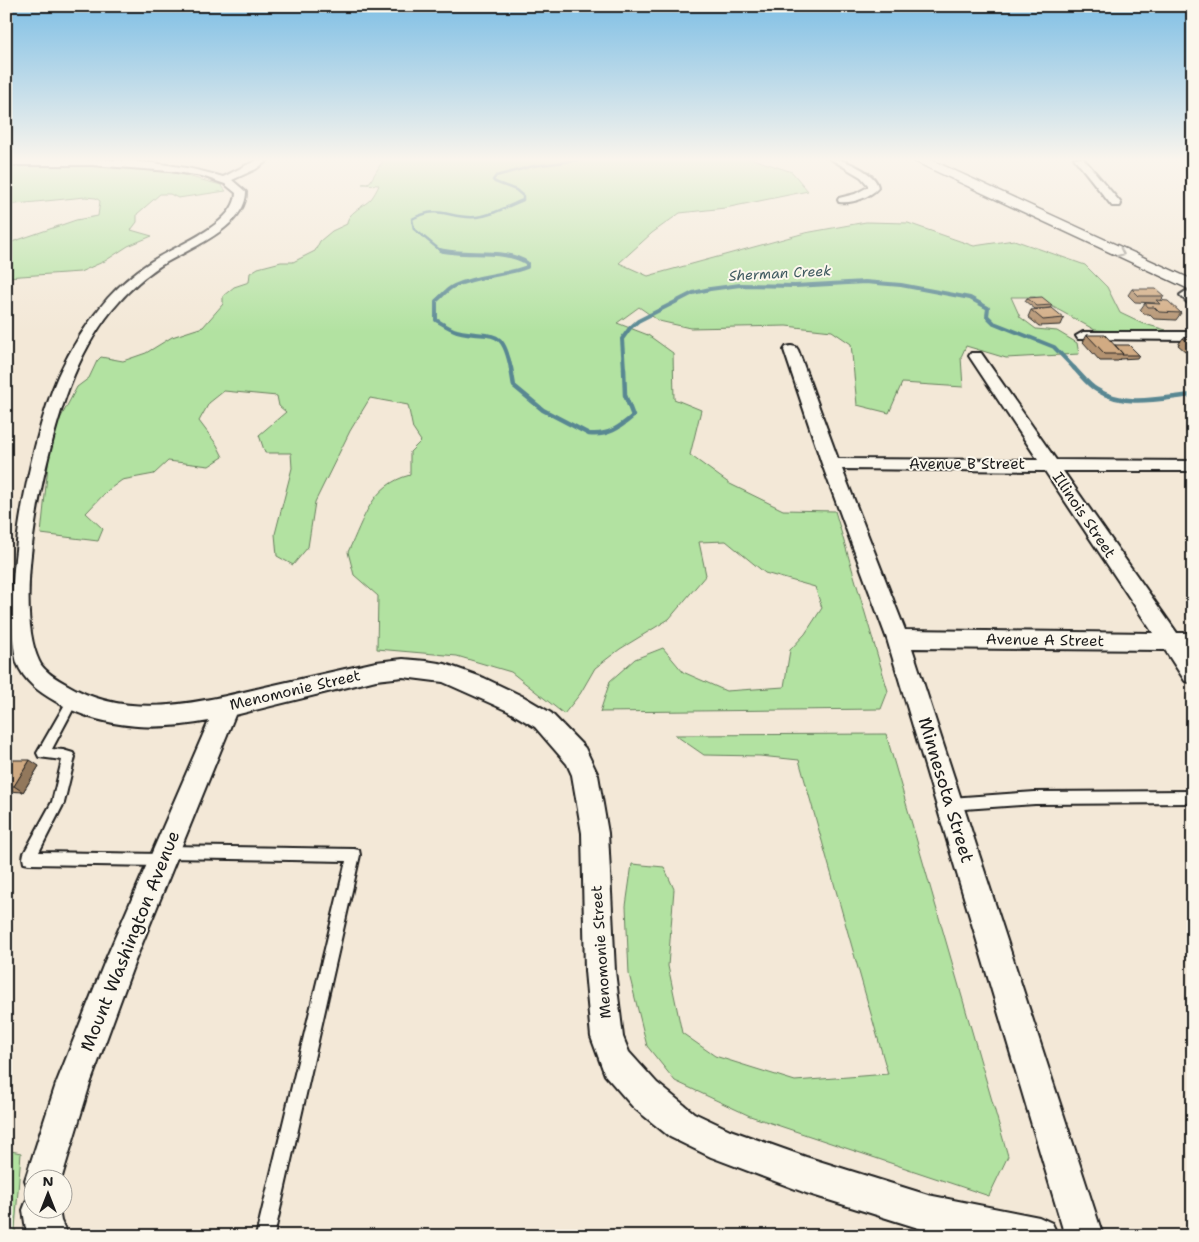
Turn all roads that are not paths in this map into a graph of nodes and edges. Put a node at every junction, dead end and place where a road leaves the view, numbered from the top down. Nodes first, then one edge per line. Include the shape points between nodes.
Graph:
1 (232, 216) edge
2 (1034, 216) edge
3 (1074, 216) edge
4 (1144, 248) dead end
5 (1191, 294) edge
6 (1084, 336) dead end
7 (1193, 336) edge
8 (791, 350) dead end
9 (976, 356) dead end
10 (831, 464) junction
11 (1049, 464) junction
12 (1193, 466) edge
13 (898, 639) junction
14 (1171, 642) junction
15 (1193, 642) edge
16 (1193, 674) edge
17 (72, 702) junction
18 (228, 706) junction
19 (1193, 797) edge
20 (950, 804) junction
21 (164, 856) junction
22 (46, 1170) edge
23 (42, 1220) edge
24 (49, 1236) edge
25 (265, 1236) edge
26 (1039, 1236) edge
27 (1084, 1236) edge

1 - 17 street, Menomonie Street via 146,271 111,303 86,338 66,375 47,424 21,529 15,625 28,663 42,681
2 -> 5 main road
3 - 4 main road
6 - 7 street
8 - 10 street, Minnesota Street
9 - 11 street, Illinois Street
10 - 11 street, Avenue B Street
10 - 13 street, Minnesota Street
11 - 12 street, Avenue B Street
11 - 14 street, Illinois Street
13 - 14 street, Avenue A Street
13 - 20 street, Minnesota Street
14 - 15 street, Avenue A Street
14 - 16 street, Illinois Street
17 - 18 street, Menomonie Street via 102,713 136,716 168,716
17 - 21 lane via 43,753 69,758 58,803 29,858
18 - 21 street, Mount Washington Avenue
18 - 26 street, Menomonie Street via 376,671 403,668 445,673 516,704 543,720 576,756 585,775 595,834 600,971 607,1037 617,1063 645,1095 682,1125 723,1145 796,1172 928,1213
19 - 20 lane via 1035,798
20 - 27 street, Minnesota Street
21 - 22 street, Mount Washington Avenue via 72,1084
21 - 25 lane via 354,855
23 - 24 street via 43,1230

